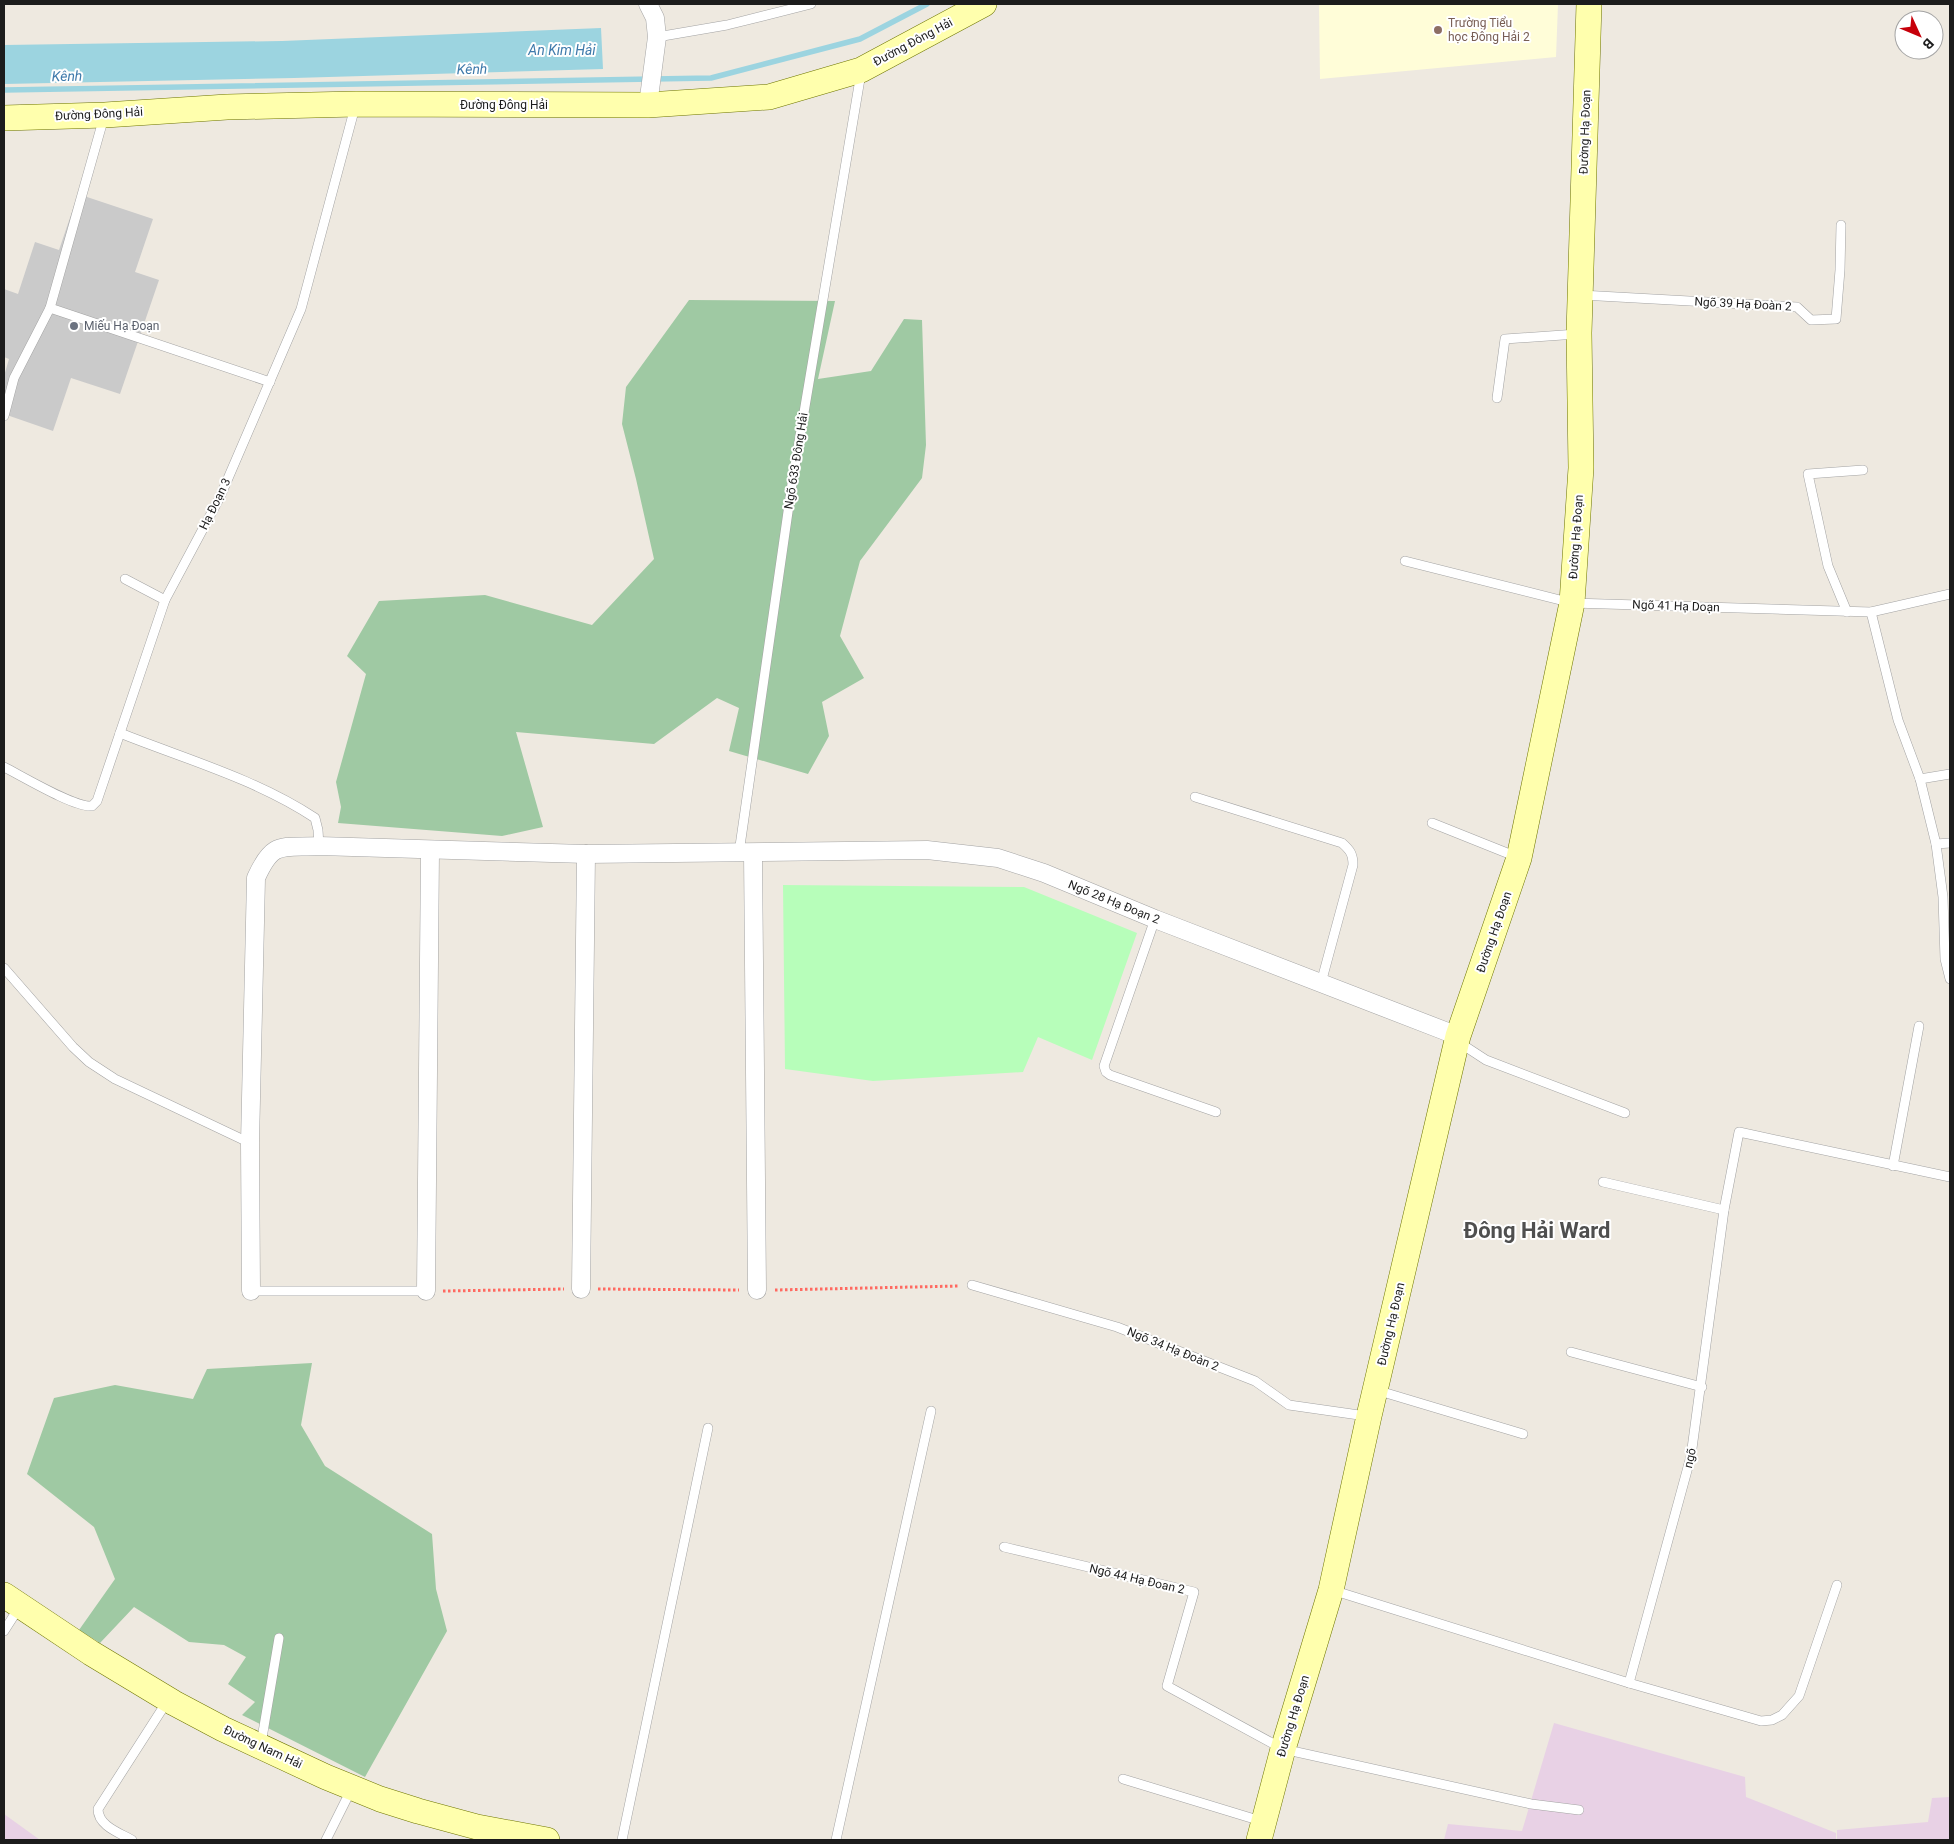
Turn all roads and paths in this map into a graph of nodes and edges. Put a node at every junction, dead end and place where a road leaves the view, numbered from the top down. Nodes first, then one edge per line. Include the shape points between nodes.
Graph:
1 (648, 4) edge
2 (811, 4) edge
3 (984, 4) edge
4 (1589, 4) edge
5 (657, 37) junction
6 (861, 70) junction
7 (649, 99) junction
8 (356, 104) junction
9 (105, 114) junction
10 (4, 118) edge
11 (1841, 225) dead end
12 (1580, 295) junction
13 (50, 308) junction
14 (1580, 333) junction
15 (270, 382) junction
16 (1497, 398) dead end
17 (4, 416) edge
18 (1863, 470) dead end
19 (1405, 561) dead end
20 (125, 579) dead end
21 (1950, 594) edge
22 (166, 600) junction
23 (1572, 603) junction
24 (1847, 612) junction
25 (1871, 612) junction
26 (120, 734) junction
27 (4, 767) edge
28 (1950, 774) edge
29 (1920, 778) junction
30 (1194, 797) dead end
31 (1432, 823) dead end
32 (1950, 843) edge
33 (1936, 844) junction
34 (319, 846) junction
35 (430, 850) junction
36 (746, 853) junction
37 (586, 854) junction
38 (1519, 858) junction
39 (1155, 919) junction
40 (4, 968) edge
41 (1950, 979) edge
42 (1321, 983) junction
43 (1919, 1026) dead end
44 (1458, 1036) junction
45 (1216, 1112) dead end
46 (1625, 1113) dead end
47 (250, 1143) junction
48 (1893, 1166) junction
49 (1950, 1177) edge
50 (1603, 1182) dead end
51 (1724, 1210) junction
52 (972, 1285) joint
53 (581, 1288) junction
54 (757, 1290) junction
55 (252, 1291) joint
56 (426, 1291) junction
57 (1571, 1352) dead end
58 (1702, 1387) junction
59 (1376, 1390) junction
60 (931, 1411) dead end
61 (1369, 1416) junction
62 (708, 1428) dead end
63 (1523, 1434) dead end
64 (1004, 1548) dead end
65 (1837, 1584) dead end
66 (1331, 1590) junction
67 (12, 1600) edge
68 (4, 1631) edge
69 (279, 1638) dead end
70 (1629, 1683) junction
71 (168, 1700) junction
72 (260, 1746) junction
73 (1283, 1749) junction
74 (1123, 1779) dead end
75 (352, 1788) junction
76 (1579, 1810) dead end
77 (1262, 1831) edge
78 (132, 1840) edge
79 (326, 1840) edge
80 (547, 1840) edge
81 (622, 1840) edge
82 (836, 1840) edge

1 - 5 street via 655,18
2 - 5 lane via 727,26
3 - 6 street, Đường Đông Hải
4 - 12 street, Đường Hạ Đoạn
5 - 7 street
6 - 7 street, Đường Đông Hải via 769,97
6 - 36 lane, Ngõ 633 Đông Hải via 792,484
7 - 8 street, Đường Đông Hải
8 - 9 street, Đường Đông Hải
8 - 15 lane, Hạ Đoạn 3 via 301,309
9 - 10 street, Đường Đông Hải
9 - 13 lane
11 - 12 lane, Ngõ 39 Hạ Đoàn 2 via 1836,319 1811,320 1798,308
12 - 14 street, Đường Hạ Đoạn
13 - 15 lane
13 - 17 lane via 14,378
14 - 16 lane via 1505,339
14 - 23 street, Đường Hạ Đoạn via 1581,468
15 - 22 lane, Hạ Đoạn 3 via 220,497
18 - 24 lane via 1808,474 1828,566
19 - 23 lane, Ngõ 41 Hạ Doạn
20 - 22 lane
21 - 25 lane, Ngõ 41 Hạ Doạn
22 - 26 lane, Hạ Đoạn 3
23 - 24 lane, Ngõ 41 Hạ Doạn
23 - 38 street, Đường Hạ Đoạn
24 - 25 lane, Ngõ 41 Hạ Doạn
25 - 29 lane via 1898,720
26 - 27 lane, Hạ Đoạn 3 via 97,801 92,806 58,795
26 - 34 lane via 239,779 304,811 315,818
28 - 29 lane
29 - 33 lane
30 - 42 lane via 1350,849 1353,865
31 - 38 lane
32 - 33 lane
33 - 41 lane via 1943,897 1945,959
34 - 35 street, Ngõ 28 Hạ Đoạn 2
34 - 47 street, Ngõ 28 Hạ Đoạn 2 via 277,848 265,858 256,878
35 - 37 street, Ngõ 28 Hạ Đoạn 2
35 - 56 street
36 - 37 street, Ngõ 28 Hạ Đoạn 2
36 - 39 street, Ngõ 28 Hạ Đoạn 2 via 927,850 998,858 1044,873
36 - 54 street
37 - 53 street
38 - 44 street, Đường Hạ Đoạn
39 - 42 street, Ngõ 28 Hạ Đoạn 2
39 - 45 lane via 1104,1066 1110,1075
40 - 47 lane via 88,1062 115,1079
42 - 44 street, Ngõ 28 Hạ Đoạn 2
43 - 48 lane
44 - 46 lane via 1463,1045 1486,1060
44 - 59 street, Đường Hạ Đoạn
47 - 55 street, Ngõ 28 Hạ Đoạn 2
48 - 49 lane, ngõ
48 - 51 lane, ngõ via 1739,1132
50 - 51 lane
51 - 58 lane, ngõ
52 - 54 path
52 - 61 lane, Ngõ 34 Hạ Đoàn 2 via 1118,1327 1254,1381 1288,1405
53 - 54 path
53 - 56 path
55 - 56 lane
57 - 58 lane
58 - 70 lane, ngõ via 1691,1456
59 - 61 street, Đường Hạ Đoạn
59 - 63 lane
60 - 82 lane
61 - 66 street, Đường Hạ Đoạn
62 - 81 lane
64 - 73 lane, Ngõ 44 Hạ Đoan 2 via 1194,1592 1167,1686
65 - 70 lane via 1799,1696 1777,1718 1761,1721
66 - 70 lane
66 - 73 street, Đường Hạ Đoạn
67 - 68 lane
67 - 71 street, Đường Nam Hải via 91,1654
69 - 72 lane
71 - 72 street, Đường Nam Hải
71 - 78 lane via 98,1809 104,1824
72 - 75 street, Đường Nam Hải
73 - 76 lane via 1531,1804
73 - 77 street, Đường Hạ Đoạn
74 - 77 lane
75 - 79 lane
75 - 80 street, Đường Nam Hải via 469,1825

